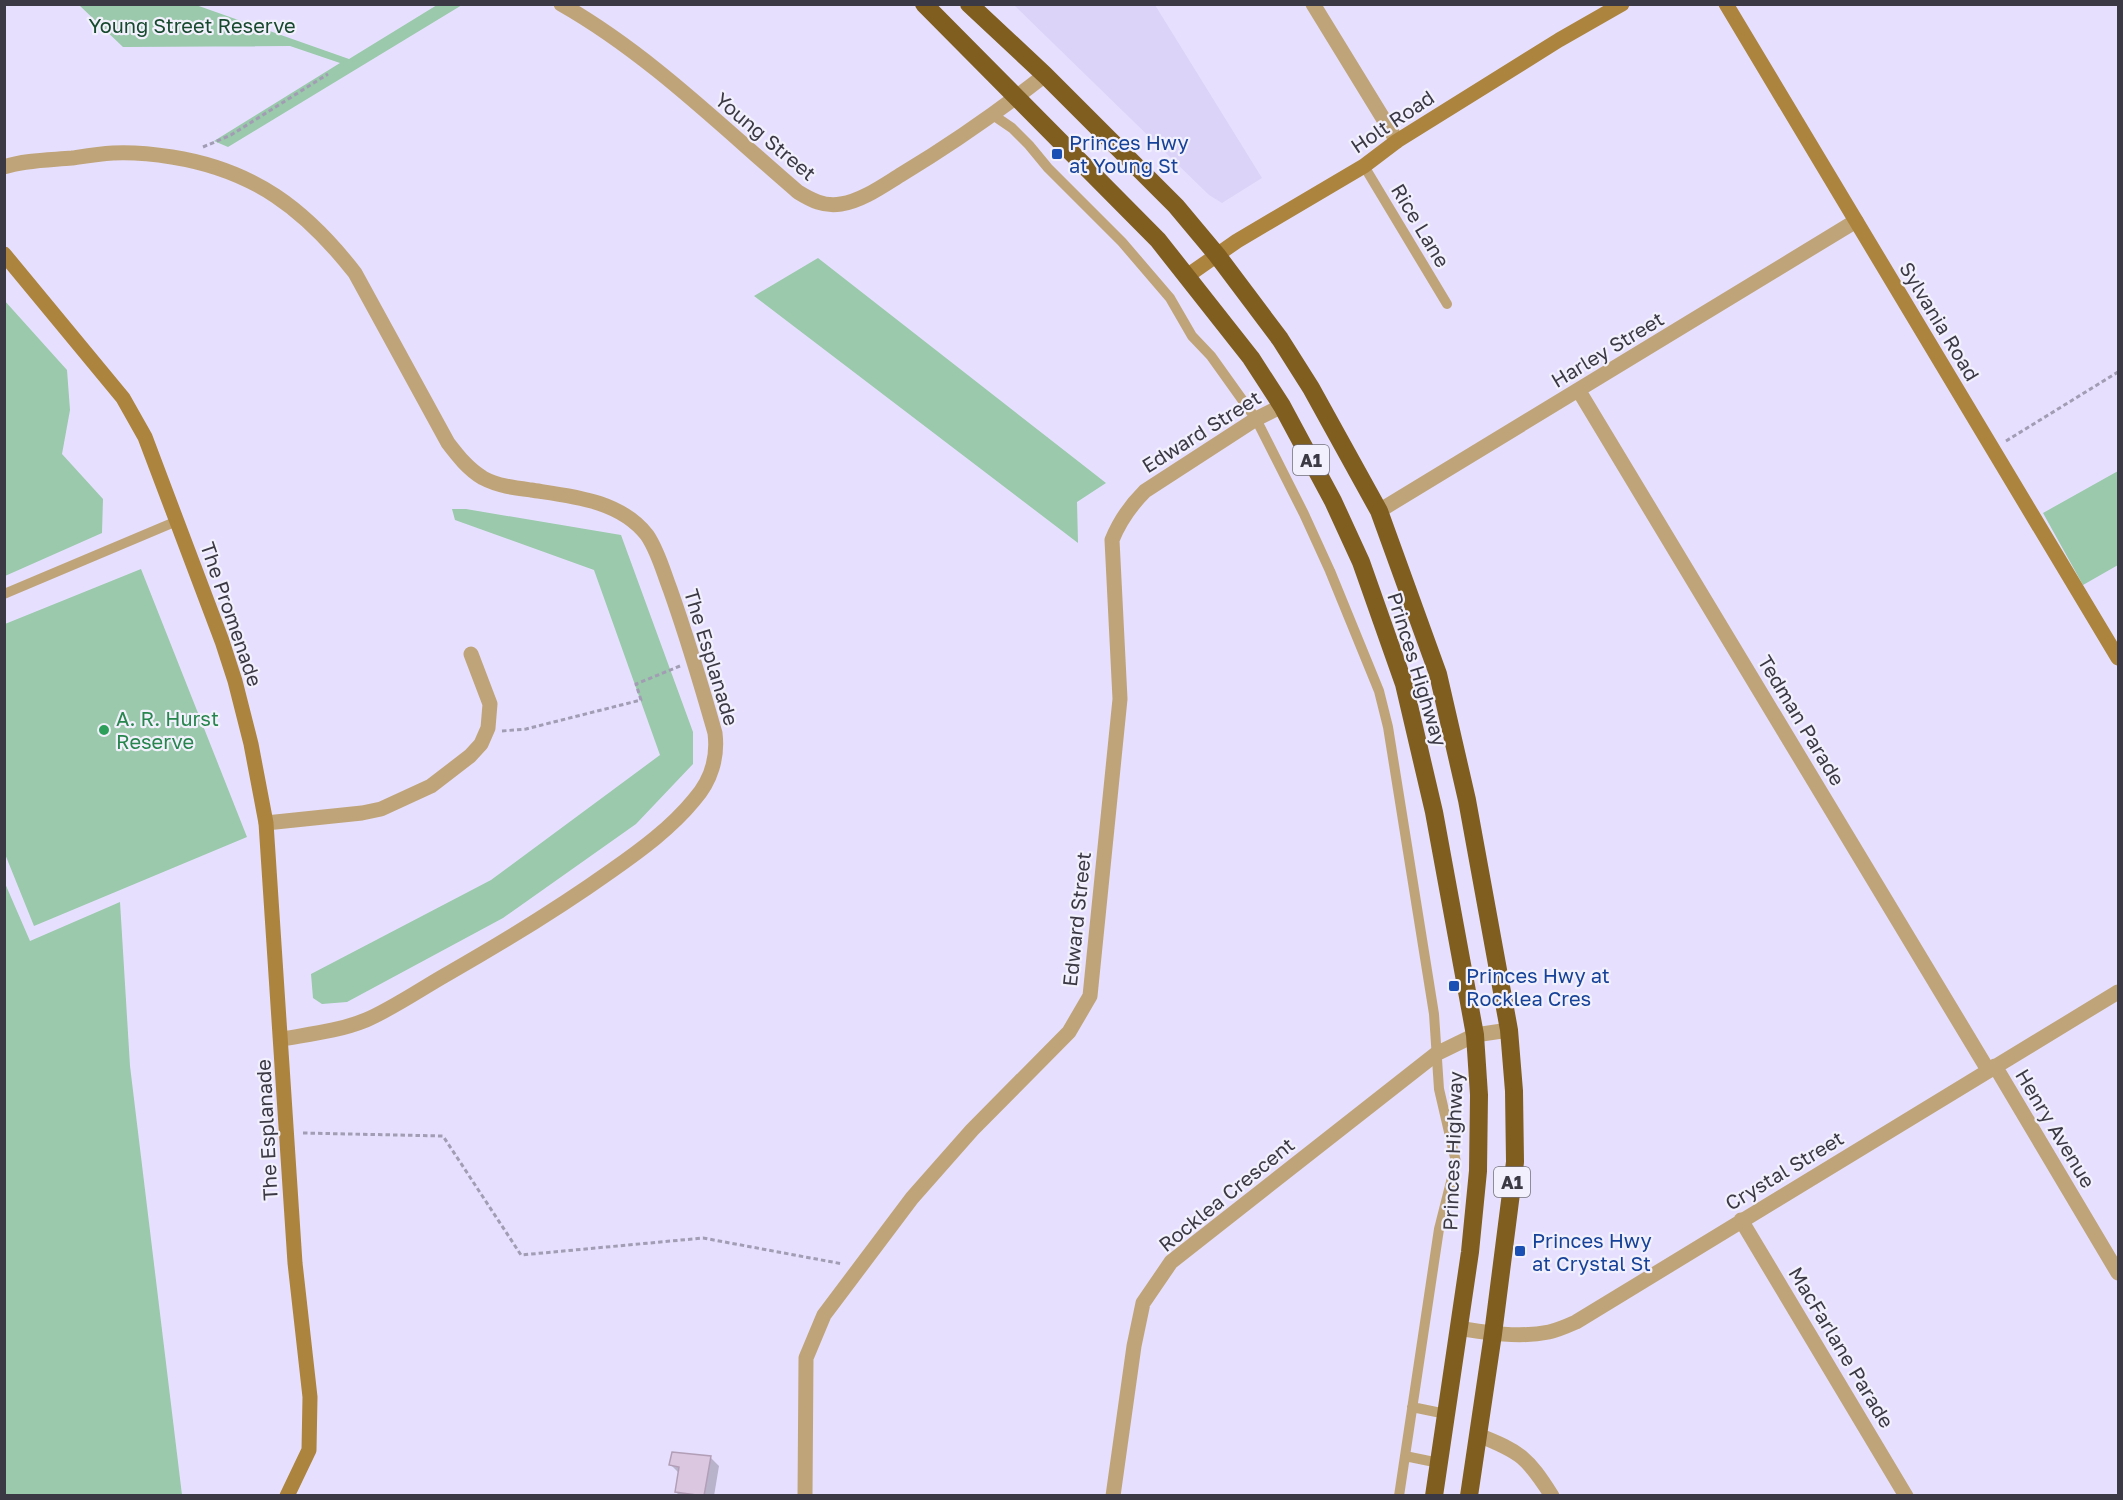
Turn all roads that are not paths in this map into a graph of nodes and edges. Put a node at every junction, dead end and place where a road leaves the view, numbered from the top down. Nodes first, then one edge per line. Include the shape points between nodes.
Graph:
1 (561, 4) edge
2 (924, 4) edge
3 (969, 4) edge
4 (1313, 4) edge
5 (1622, 4) edge
6 (1726, 4) edge
7 (1045, 75) junction
8 (1017, 97) junction
9 (993, 115) junction
10 (1397, 141) junction
11 (1364, 165) junction
12 (4, 166) edge
13 (1856, 221) junction
14 (4, 254) edge
15 (1217, 255) junction
16 (1187, 276) junction
17 (1447, 304) dead end
18 (1579, 391) junction
19 (1282, 406) junction
20 (1256, 419) junction
21 (1379, 511) junction
22 (177, 521) junction
23 (4, 594) edge
24 (471, 654) dead end
25 (2118, 658) edge
26 (266, 823) junction
27 (2118, 992) edge
28 (1509, 1030) junction
29 (1475, 1035) junction
30 (282, 1039) junction
31 (1436, 1054) junction
32 (1992, 1068) junction
33 (1742, 1220) junction
34 (2118, 1273) edge
35 (1458, 1328) junction
36 (1493, 1334) junction
37 (1412, 1407) junction
38 (1446, 1414) junction
39 (1478, 1436) junction
40 (1405, 1456) junction
41 (1439, 1463) junction
42 (287, 1496) edge
43 (805, 1496) edge
44 (1113, 1496) edge
45 (1399, 1496) edge
46 (1434, 1496) edge
47 (1469, 1496) edge
48 (1552, 1496) edge
49 (1906, 1496) edge

1 - 9 street, Young Street via 653,67 814,202 841,204 855,200
2 - 8 highway, Princes Highway / A1
3 - 7 highway, Princes Highway / A1
4 - 10 street
5 - 10 street, Holt Road
6 - 13 street, Sylvania Road
7 - 8 street, Young Street
7 - 15 highway, Princes Highway / A1 via 1168,198
8 - 9 street, Young Street
8 - 16 highway, Princes Highway / A1 via 1158,240
9 - 20 lane, Princes Highway via 1029,144 1122,242 1170,298 1192,336
10 - 11 street, Holt Road
11 - 15 street, Holt Road
11 - 17 lane, Rice Lane
12 - 30 street, The Esplanade via 115,153 154,154 227,170 253,181 290,206 337,250 355,273 448,443 470,469 505,486 597,502 634,521 647,535 694,660 715,733 714,761 696,799 649,844 528,927 367,1020
13 - 18 street, Harley Street
13 - 25 street, Sylvania Road
14 - 22 street, The Promenade via 123,398 145,437
15 - 16 street, Holt Road
15 - 21 highway, Princes Highway / A1 via 1280,339
16 - 19 highway, Princes Highway / A1 via 1251,358
18 - 21 street, Harley Street
18 - 32 street, Tedman Parade
19 - 20 street, Edward Street
19 - 29 highway, Princes Highway / A1 via 1361,562 1404,684 1434,812
20 - 31 lane, Princes Highway via 1309,523 1379,692 1434,1014
20 - 43 street, Edward Street via 1145,491 1123,515 1112,540 1120,699 1090,996 1069,1032 927,1181 825,1315 806,1358
21 - 28 highway, Princes Highway / A1 via 1438,674 1467,800
22 - 23 lane
22 - 26 street, The Promenade via 235,681
24 - 26 street via 490,704 494,730 470,756 431,786 381,809
26 - 30 street, The Promenade
27 - 32 street, Crystal Street
28 - 29 street, Rocklea Crescent
28 - 36 highway, Princes Highway / A1 via 1515,1162
29 - 31 street, Rocklea Crescent
29 - 35 highway, Princes Highway / A1 via 1478,1171
30 - 42 street, The Esplanade via 295,1263 310,1397 309,1450
31 - 37 lane, Princes Highway via 1439,1089 1456,1162 1439,1229
31 - 44 street, Rocklea Crescent via 1171,1262 1143,1303
32 - 33 street, Crystal Street
32 - 34 street, Henry Avenue
33 - 36 street, Crystal Street via 1576,1322 1551,1332
33 - 49 street, MacFarlane Parade
35 - 36 street, Crystal Street
35 - 38 highway, Princes Highway / A1
36 - 39 highway, Princes Highway / A1
37 - 38 lane
37 - 40 lane, Princes Highway
38 - 41 highway, Princes Highway / A1
39 - 47 highway, Princes Highway / A1
39 - 48 street via 1513,1449 1533,1466
40 - 41 lane
40 - 45 lane, Princes Highway
41 - 46 highway, Princes Highway / A1

